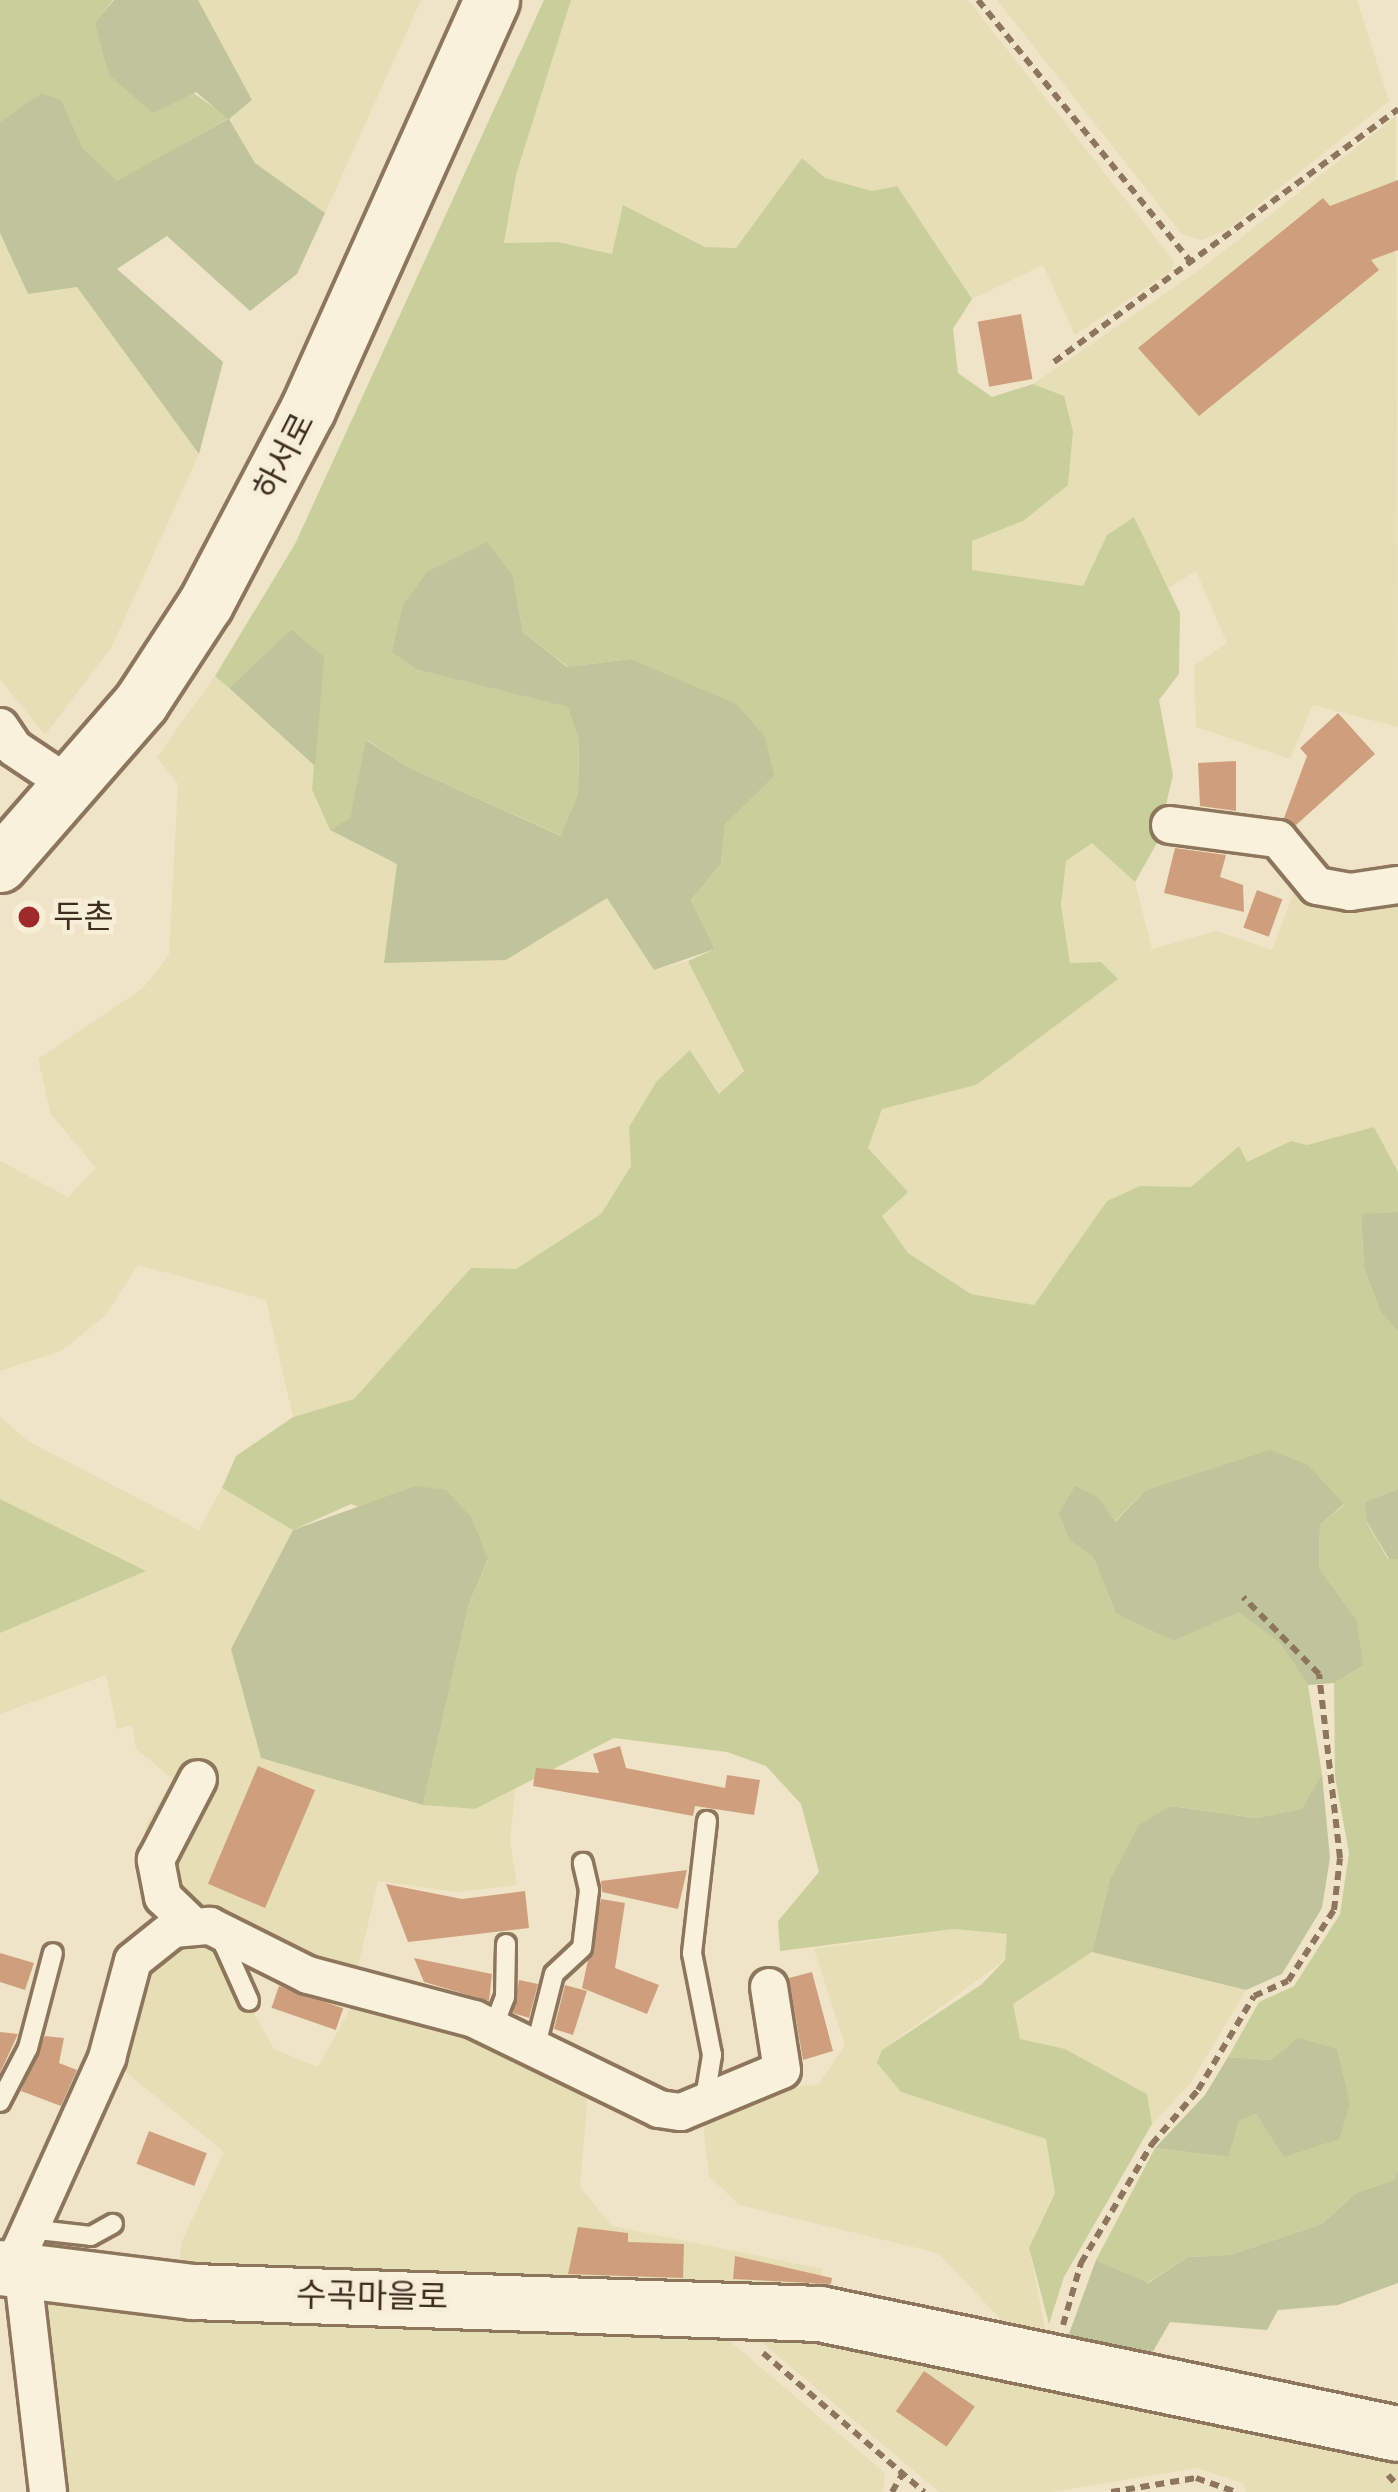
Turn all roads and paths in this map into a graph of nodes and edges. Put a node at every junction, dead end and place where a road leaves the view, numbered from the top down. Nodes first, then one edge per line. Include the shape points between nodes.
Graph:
1 (492, 0) edge
2 (978, 0) edge
3 (1398, 110) edge
4 (1193, 265) junction
5 (1054, 362) dead end
6 (0, 727) edge
7 (74, 788) junction
8 (1170, 825) dead end
9 (0, 865) edge
10 (1398, 885) edge
11 (1243, 1597) dead end
12 (198, 1780) dead end
13 (707, 1821) dead end
14 (583, 1863) dead end
15 (189, 1922) junction
16 (228, 1935) junction
17 (506, 1944) dead end
18 (53, 1953) dead end
19 (769, 1987) dead end
20 (249, 2001) dead end
21 (493, 2028) junction
22 (535, 2049) junction
23 (0, 2102) edge
24 (704, 2104) junction
25 (112, 2224) dead end
26 (19, 2257) edge
27 (719, 2306) junction
28 (1052, 2363) junction
29 (1398, 2434) edge
30 (902, 2475) junction
31 (48, 2492) edge
32 (892, 2492) edge
33 (924, 2492) edge
34 (1111, 2492) edge
35 (1237, 2492) edge

1 - 7 street, 하서로 via 308,410 229,562 142,702
2 - 4 path
3 - 4 path
4 - 5 path
6 - 7 street via 14,748
7 - 9 street, 하서로
8 - 10 street via 1278,838 1317,886 1350,892
11 - 28 path via 1319,1674 1340,1858 1334,1910 1288,1981 1254,1996 1198,2090 1152,2144 1081,2263
12 - 15 street via 156,1860 163,1898
13 - 24 lane via 692,1953 712,2055
14 - 22 lane via 582,1948 554,1974
15 - 16 street
15 - 26 street via 133,1961 106,2058
16 - 20 lane via 224,1945
16 - 21 street via 308,1975
17 - 21 lane via 505,1997
18 - 23 lane via 28,2048
19 - 24 street via 782,2070
21 - 22 street
22 - 24 street via 658,2110
25 - 26 lane
26 - 27 street, 수곡마을로 via 193,2292
26 - 31 street
27 - 28 street, 수곡마을로 via 820,2314
27 - 30 path
28 - 29 street, 수곡마을로
30 - 32 path
30 - 33 path
34 - 35 path via 1196,2478

